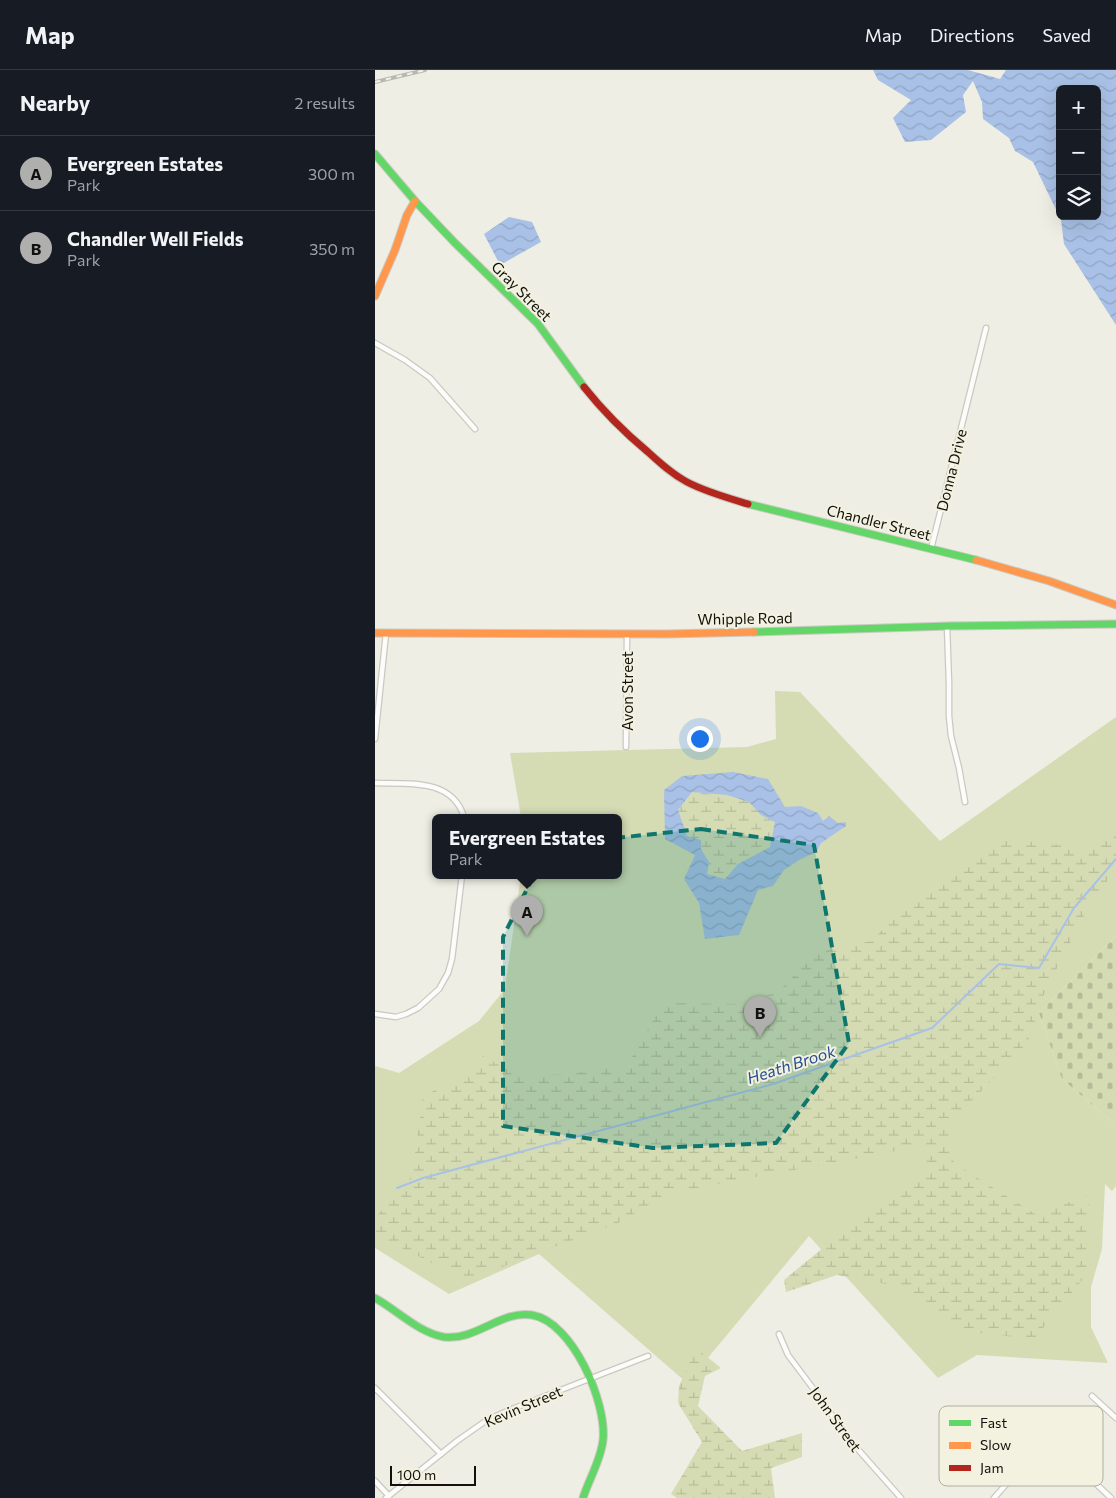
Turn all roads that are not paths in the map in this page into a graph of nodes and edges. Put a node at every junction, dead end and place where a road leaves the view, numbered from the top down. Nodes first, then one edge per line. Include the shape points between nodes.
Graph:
1 (375, 154) edge
2 (415, 201) junction
3 (375, 296) edge
4 (986, 328) dead end
5 (375, 343) edge
6 (475, 429) dead end
7 (644, 450) joint
8 (931, 548) junction
9 (1116, 605) edge
10 (1116, 624) edge
11 (947, 626) junction
12 (375, 633) edge
13 (385, 633) junction
14 (627, 634) junction
15 (375, 739) edge
16 (626, 747) dead end
17 (375, 783) edge
18 (965, 802) dead end
19 (462, 814) edge
20 (462, 879) edge
21 (375, 1014) edge
22 (375, 1298) edge
23 (779, 1334) dead end
24 (649, 1356) dead end
25 (589, 1379) junction
26 (375, 1388) edge
27 (1092, 1396) dead end
28 (1103, 1406) edge
29 (1103, 1406) edge
30 (1116, 1418) edge
31 (441, 1454) junction
32 (375, 1481) edge
33 (1005, 1486) edge
34 (1098, 1486) edge
35 (388, 1497) edge
36 (583, 1498) edge
37 (901, 1498) edge
38 (994, 1498) edge
39 (1111, 1498) edge

1 - 2 street, Gray Street
2 - 3 street
2 - 7 street, Gray Street via 534,320 598,405
4 - 8 street, Donna Drive
5 - 6 street via 430,378
7 - 8 street, Chandler Street via 671,473 726,498
8 - 9 street, Chandler Street via 1049,581
10 - 11 street, Whipple Road
11 - 14 street, Whipple Road
11 - 18 street via 949,723
12 - 13 street, Whipple Road
13 - 14 street, Whipple Road
13 - 15 street
14 - 16 street, Avon Street
17 - 19 street via 416,784 440,789 451,796
20 - 21 street via 452,959 439,989 406,1014 397,1017
22 - 25 street via 436,1335 447,1337 466,1336 520,1315 540,1317 574,1348
23 - 37 street, John Street via 788,1355 847,1437
24 - 25 street, Kevin Street
25 - 31 street, Kevin Street via 496,1415
25 - 36 street via 601,1417 603,1442
26 - 31 street
27 - 28 street
29 - 30 street
31 - 35 street, Kevin Street
32 - 35 street
33 - 38 street
34 - 39 street

